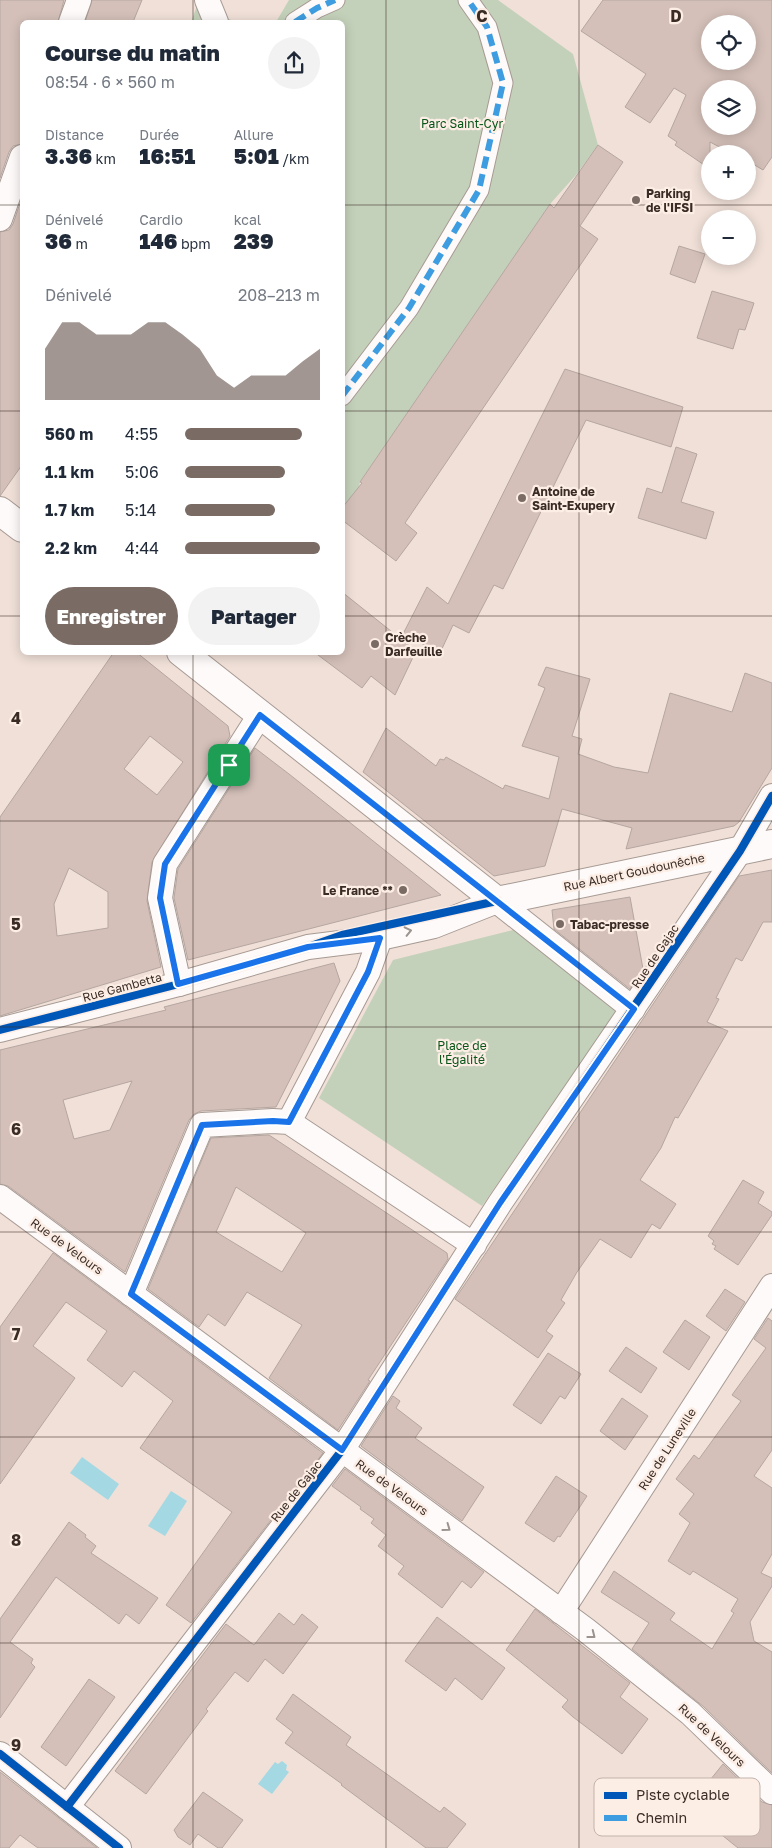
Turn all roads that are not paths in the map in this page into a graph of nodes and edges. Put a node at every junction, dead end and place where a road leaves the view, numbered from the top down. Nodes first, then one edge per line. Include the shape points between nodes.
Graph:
1 (79, 0) edge
2 (207, 0) edge
3 (335, 0) edge
4 (468, 0) edge
5 (72, 20) edge
6 (215, 20) edge
7 (298, 20) edge
8 (20, 162) edge
9 (2, 209) edge
10 (345, 392) edge
11 (0, 511) edge
12 (20, 526) edge
13 (184, 655) edge
14 (260, 715) junction
15 (772, 796) edge
16 (772, 844) edge
17 (740, 851) junction
18 (497, 901) junction
19 (380, 938) junction
20 (178, 984) junction
21 (634, 1009) junction
22 (0, 1030) edge
23 (281, 1121) junction
24 (0, 1197) edge
25 (474, 1244) junction
26 (772, 1286) edge
27 (131, 1294) junction
28 (342, 1450) junction
29 (561, 1612) junction
30 (0, 1754) edge
31 (758, 1778) edge
32 (760, 1780) edge
33 (772, 1792) edge
34 (68, 1807) junction
35 (119, 1848) edge

1 - 5 street
2 - 6 street
3 - 7 street
4 - 10 street via 486,27 502,83 480,190 409,308
8 - 9 street
11 - 12 main road
13 - 14 main road
14 - 18 main road
14 - 20 street via 165,864 160,898
15 - 17 street, Rue de Gajac
16 - 17 main road, Rue Albert Goudounêche
17 - 18 main road, Rue Albert Goudounêche
17 - 21 street, Rue de Gajac
19 -> 18 street, Rue Gambetta via 434,926
18 - 21 street
19 - 20 street, Rue Gambetta via 308,947
19 - 23 street via 368,972
20 - 22 street, Rue Gambetta
21 - 25 street, Rue de Gajac
23 - 25 street
23 - 27 street via 202,1125
24 - 27 street, Rue de Velours
25 - 28 street, Rue de Gajac
26 - 29 street, Rue de Luneville
27 - 28 street, Rue de Velours
28 -> 29 street, Rue de Velours
28 - 34 street, Rue de Gajac
29 -> 31 street, Rue de Velours via 690,1712
30 - 34 street
32 -> 33 street, Rue de Velours
34 - 35 street

